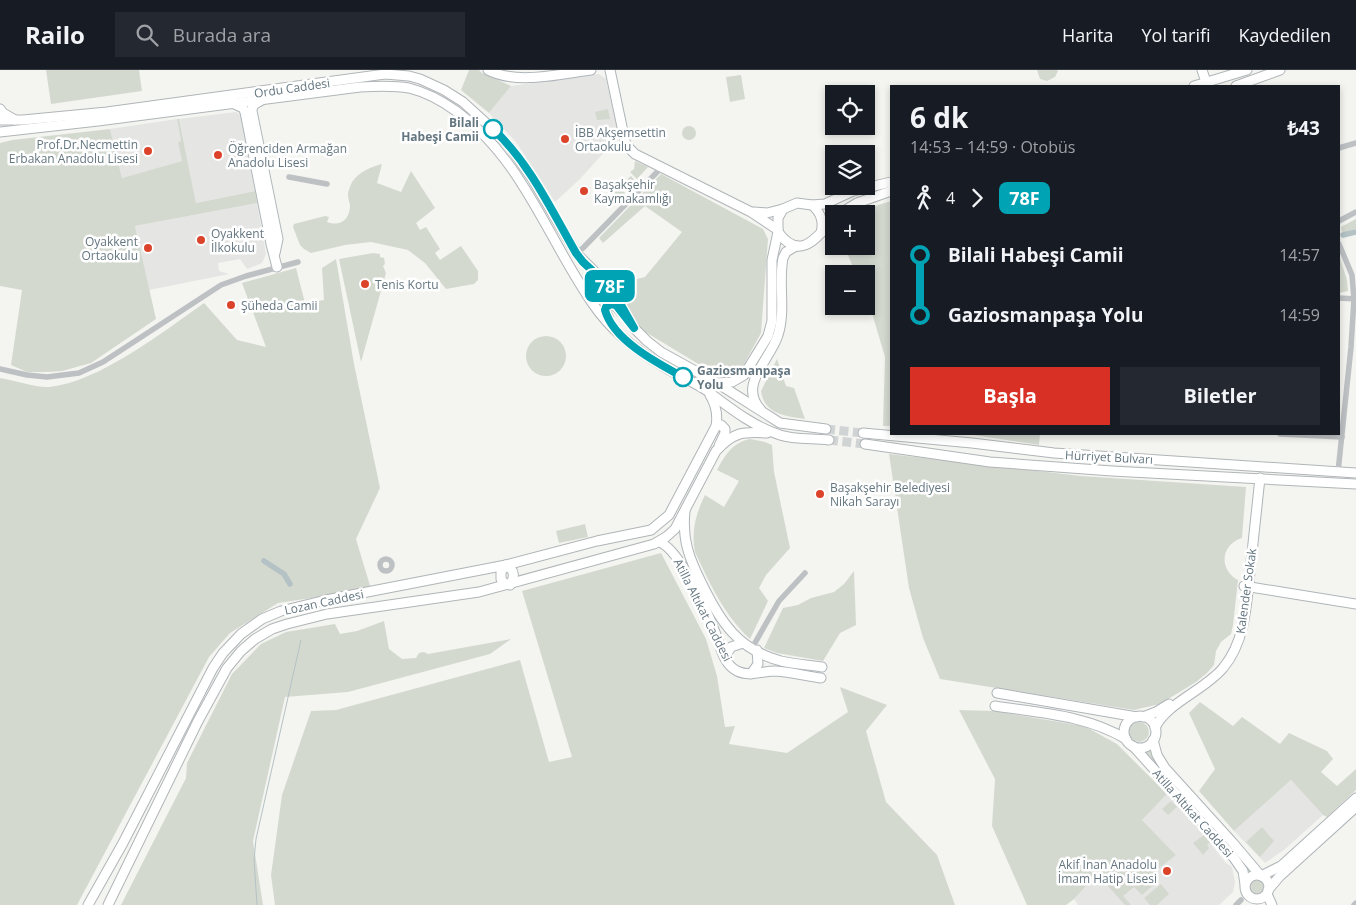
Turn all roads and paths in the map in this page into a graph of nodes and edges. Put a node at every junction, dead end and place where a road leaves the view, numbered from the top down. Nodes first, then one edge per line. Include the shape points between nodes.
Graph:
1 (488, 70) edge
2 (591, 70) edge
3 (610, 70) edge
4 (1202, 70) edge
5 (1248, 70) edge
6 (1280, 70) edge
7 (1207, 84) edge
8 (1239, 85) edge
9 (262, 100) junction
10 (232, 103) junction
11 (0, 109) edge
12 (0, 120) edge
13 (15, 121) junction
14 (0, 134) edge
15 (1356, 143) edge
16 (1340, 148) edge
17 (662, 167) junction
18 (289, 177) dead end
19 (890, 182) edge
20 (327, 184) dead end
21 (890, 191) edge
22 (812, 205) junction
23 (853, 205) edge
24 (783, 209) junction
25 (751, 212) junction
26 (1356, 212) edge
27 (1340, 220) edge
28 (825, 229) edge
29 (778, 230) junction
30 (821, 233) junction
31 (796, 246) junction
32 (1340, 246) edge
33 (576, 253) junction
34 (275, 256) junction
35 (298, 262) dead end
36 (277, 267) junction
37 (595, 273) junction
38 (577, 276) junction
39 (1340, 298) edge
40 (1355, 299) edge
41 (614, 328) junction
42 (634, 328) junction
43 (0, 370) edge
44 (1340, 378) edge
45 (1348, 378) junction
46 (717, 383) junction
47 (706, 391) junction
48 (773, 420) junction
49 (716, 426) junction
50 (826, 429) tunnel mouth
51 (775, 433) junction
52 (863, 433) tunnel mouth
53 (951, 435) edge
54 (959, 435) edge
55 (1311, 435) edge
56 (1342, 436) junction
57 (828, 440) tunnel mouth
58 (942, 441) junction
59 (969, 443) junction
60 (865, 444) tunnel mouth
61 (716, 451) junction
62 (970, 460) junction
63 (1338, 472) junction
64 (1356, 473) edge
65 (1258, 478) junction
66 (1356, 484) edge
67 (686, 511) junction
68 (659, 542) junction
69 (506, 565) junction
70 (805, 573) dead end
71 (1246, 584) junction
72 (510, 585) junction
73 (1356, 600) edge
74 (1356, 604) edge
75 (744, 642) junction
76 (754, 649) junction
77 (724, 657) junction
78 (822, 667) dead end
79 (751, 674) junction
80 (821, 678) dead end
81 (997, 693) dead end
82 (995, 706) dead end
83 (1140, 717) junction
84 (1155, 728) junction
85 (1126, 739) junction
86 (1153, 740) junction
87 (1133, 746) junction
88 (1356, 798) edge
89 (1356, 808) edge
90 (1260, 876) junction
91 (1245, 886) junction
92 (1268, 892) junction
93 (1255, 901) edge
94 (1238, 903) edge
95 (88, 905) edge
96 (108, 905) edge
97 (1272, 905) edge

1 - 2 main road via 509,78
3 - 17 main road via 627,146 635,154
4 - 7 main road
5 - 7 main road
6 - 8 main road
9 - 10 main road, Ordu Caddesi
9 - 34 main road via 252,107 252,111 278,239
9 - 38 main road, Ordu Caddesi via 396,86 419,91 448,105 472,122 506,160
10 - 14 main road, Ordu Caddesi
10 - 34 main road via 245,112
11 - 13 main road
12 - 13 main road, Ordu Caddesi
13 - 33 main road, Ordu Caddesi via 107,112 384,74 420,79 463,102 511,148
15 - 16 street
17 - 25 main road
17 - 33 street
18 - 20 street
19 - 22 main road via 853,191 825,204
21 - 23 main road
22 - 24 main road via 797,203
22 - 30 main road via 821,216
24 - 25 main road
24 - 29 main road via 778,218
25 - 29 main road
26 - 27 street
28 - 30 main road
29 - 31 main road
29 - 46 main road via 772,260 772,321 768,336 744,375 732,382
30 - 31 main road via 811,243
31 - 48 main road via 783,258 778,335 752,386 759,408
32 - 40 street via 1352,275
33 - 37 main road, Ordu Caddesi
34 - 36 main road
35 - 36 street
36 - 43 street via 221,284 103,362 79,373 47,377
37 - 38 main road via 602,290 596,296
37 - 42 main road, Ordu Caddesi via 612,289
38 - 41 main road, Ordu Caddesi via 593,304
39 - 40 street
40 - 45 street
41 - 42 main road via 605,310 611,304 616,305
41 - 47 main road, Ordu Caddesi via 646,356
42 - 46 main road, Ordu Caddesi via 661,352
44 - 45 street
45 - 56 street
46 - 48 main road
47 - 49 main road via 716,407
47 - 51 main road via 741,416
48 - 50 main road
49 - 61 main road via 721,424 725,428
49 - 69 main road, Lozan Caddesi via 669,515 658,526
51 - 57 main road
51 - 61 main road, Atilla Altıkat Caddesi via 742,432
52 - 58 main road, Hürriyet Bulvarı
53 - 58 main road
54 - 59 main road
55 - 56 street
56 - 63 street
58 - 59 main road, Hürriyet Bulvarı
59 - 62 main road via 981,446 984,453 979,459
59 - 63 main road, Hürriyet Bulvarı via 1054,453
60 - 62 main road, Hürriyet Bulvarı
61 - 67 main road, Atilla Altıkat Caddesi
62 - 65 main road, Hürriyet Bulvarı
63 - 64 main road, Hürriyet Bulvarı
65 - 66 main road, Hürriyet Bulvarı
65 - 71 main road, Kalender Sokak
67 - 68 main road, Atilla Altıkat Caddesi via 671,534
67 - 75 main road, Atilla Altıkat Caddesi via 684,538 690,560 728,630
68 - 72 main road, Lozan Caddesi
68 - 77 main road, Atilla Altıkat Caddesi via 671,550 688,575
69 - 72 main road via 501,579
69 - 95 main road, Lozan Caddesi via 281,611 262,619 241,634 213,668
70 - 76 street via 779,601
71 - 73 main road
71 - 74 main road
71 - 83 main road, Kalender Sokak via 1238,628 1232,647 1222,662 1162,709
71 - 84 main road, Kalender Sokak via 1240,638 1234,654 1206,685 1161,717
72 - 96 main road, Lozan Caddesi via 327,614 272,629 255,639 241,651 224,675 198,722
75 - 76 main road, Atilla Altıkat Caddesi
75 - 77 main road via 731,647
76 - 78 main road, Atilla Altıkat Caddesi via 780,660
76 - 79 main road via 758,664
77 - 79 main road, Atilla Altıkat Caddesi via 732,668
79 - 80 main road via 774,671
81 - 83 main road
82 - 85 main road via 1076,719
83 - 84 main road via 1150,721
83 - 85 main road via 1131,719 1126,725
84 - 86 main road
85 - 87 main road
86 - 87 main road via 1143,747
86 - 90 main road, Atilla Altıkat Caddesi via 1165,768
87 - 91 main road, Atilla Altıkat Caddesi via 1239,864
88 - 90 main road via 1281,866
89 - 92 main road via 1279,877
90 - 91 main road via 1251,877
90 - 92 main road via 1268,883
91 - 93 main road via 1247,895
91 - 94 main road
92 - 93 main road
92 - 97 main road
93 - 94 main road

